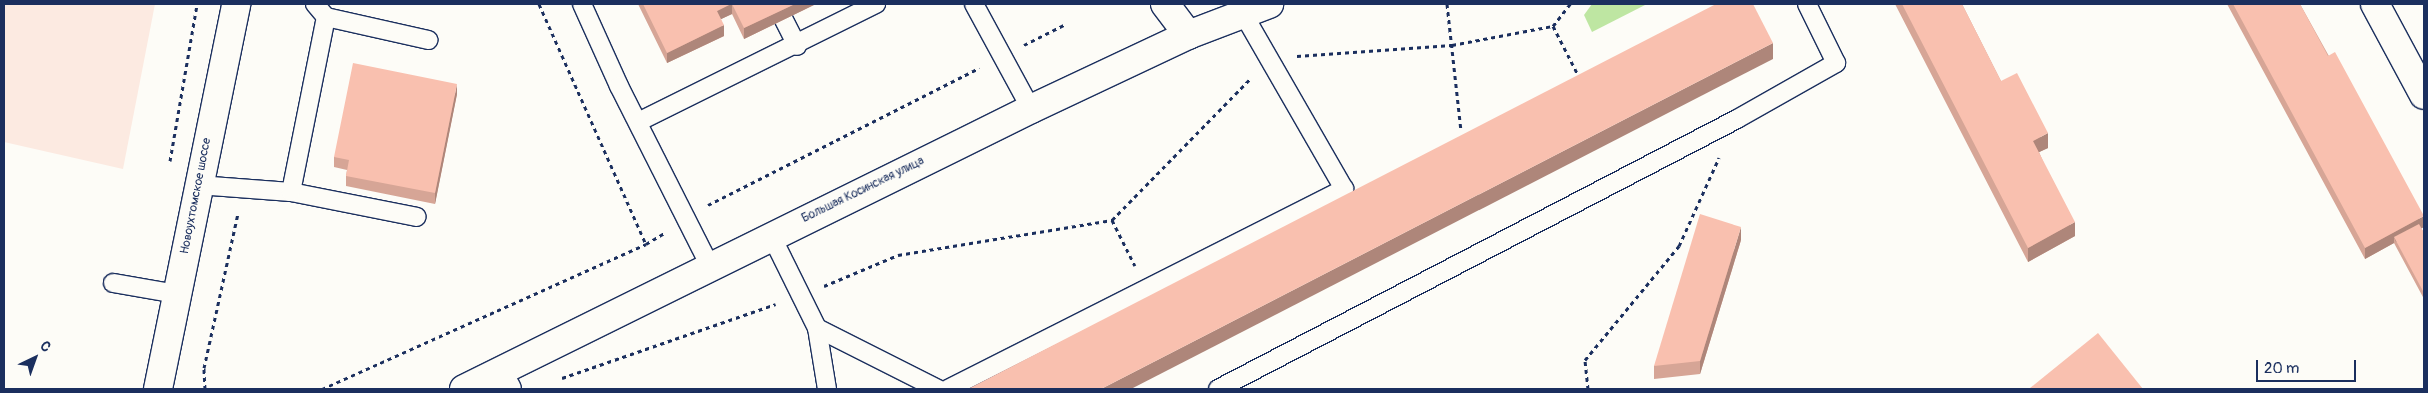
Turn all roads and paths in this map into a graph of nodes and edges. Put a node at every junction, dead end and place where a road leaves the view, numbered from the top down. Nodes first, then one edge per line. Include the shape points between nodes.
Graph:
1 (236, 4) edge
2 (315, 4) edge
3 (539, 4) edge
4 (582, 4) edge
5 (876, 4) edge
6 (974, 4) edge
7 (1166, 4) edge
8 (1269, 4) edge
9 (1447, 4) edge
10 (1570, 4) edge
11 (1807, 4) edge
12 (2375, 4) edge
13 (1244, 14) junction
14 (326, 18) junction
15 (784, 20) edge
16 (1066, 24) dead end
17 (1553, 26) junction
18 (1188, 35) junction
19 (428, 40) dead end
20 (1452, 45) junction
21 (797, 46) junction
22 (1003, 56) junction
23 (1270, 58) junction
24 (1577, 73) edge
25 (2423, 88) edge
26 (1030, 109) junction
27 (1737, 119) junction
28 (638, 122) junction
29 (1461, 131) dead end
30 (198, 185) junction
31 (244, 188) junction
32 (291, 192) junction
33 (417, 217) dead end
34 (688, 218) junction
35 (1112, 220) junction
36 (771, 235) junction
37 (646, 244) junction
38 (710, 266) junction
39 (113, 284) dead end
40 (1146, 289) junction
41 (177, 294) junction
42 (800, 296) junction
43 (817, 328) junction
44 (557, 380) dead end
45 (503, 381) edge
46 (158, 389) edge
47 (205, 389) edge
48 (322, 389) edge
49 (464, 389) edge
50 (827, 389) edge
51 (938, 389) edge
52 (948, 389) edge
53 (1218, 389) edge
54 (1588, 389) edge

1 - 30 street, Новоухтомское шоссе
2 - 14 lane
3 - 37 path
4 - 28 lane
5 - 21 lane
6 - 22 lane
7 - 18 street
8 - 13 street, Большая Косинская улица
9 - 20 path
10 - 17 path
11 - 27 lane via 1836,63
12 - 25 street
13 - 18 street, Большая Косинская улица
13 - 23 lane
14 - 19 lane
14 - 32 lane
15 - 21 lane
16 - 22 path
17 - 20 path
17 - 24 path
18 - 26 street, Большая Косинская улица
20 - 23 path
20 - 29 path
21 - 28 lane
22 - 26 lane
22 - 34 path
23 - 35 path
23 - 40 lane via 1344,189
26 - 36 street, Большая Косинская улица
27 - 53 lane
27 - 54 path via 1679,246 1585,360
28 - 34 lane
30 - 31 lane
30 - 41 street, Новоухтомское шоссе
31 - 32 lane
31 - 47 path via 204,368
32 - 33 lane
34 - 37 path
34 - 38 lane
35 - 40 path
35 - 42 path via 898,255
36 - 38 street, Большая Косинская улица
36 - 42 lane
37 - 48 path
38 - 45 street, Большая Косинская улица
39 - 41 lane
40 - 52 lane
41 - 46 street, Новоухтомское шоссе
42 - 43 lane
42 - 44 path
43 - 50 lane
43 - 51 lane
45 - 49 street, Большая Косинская улица

